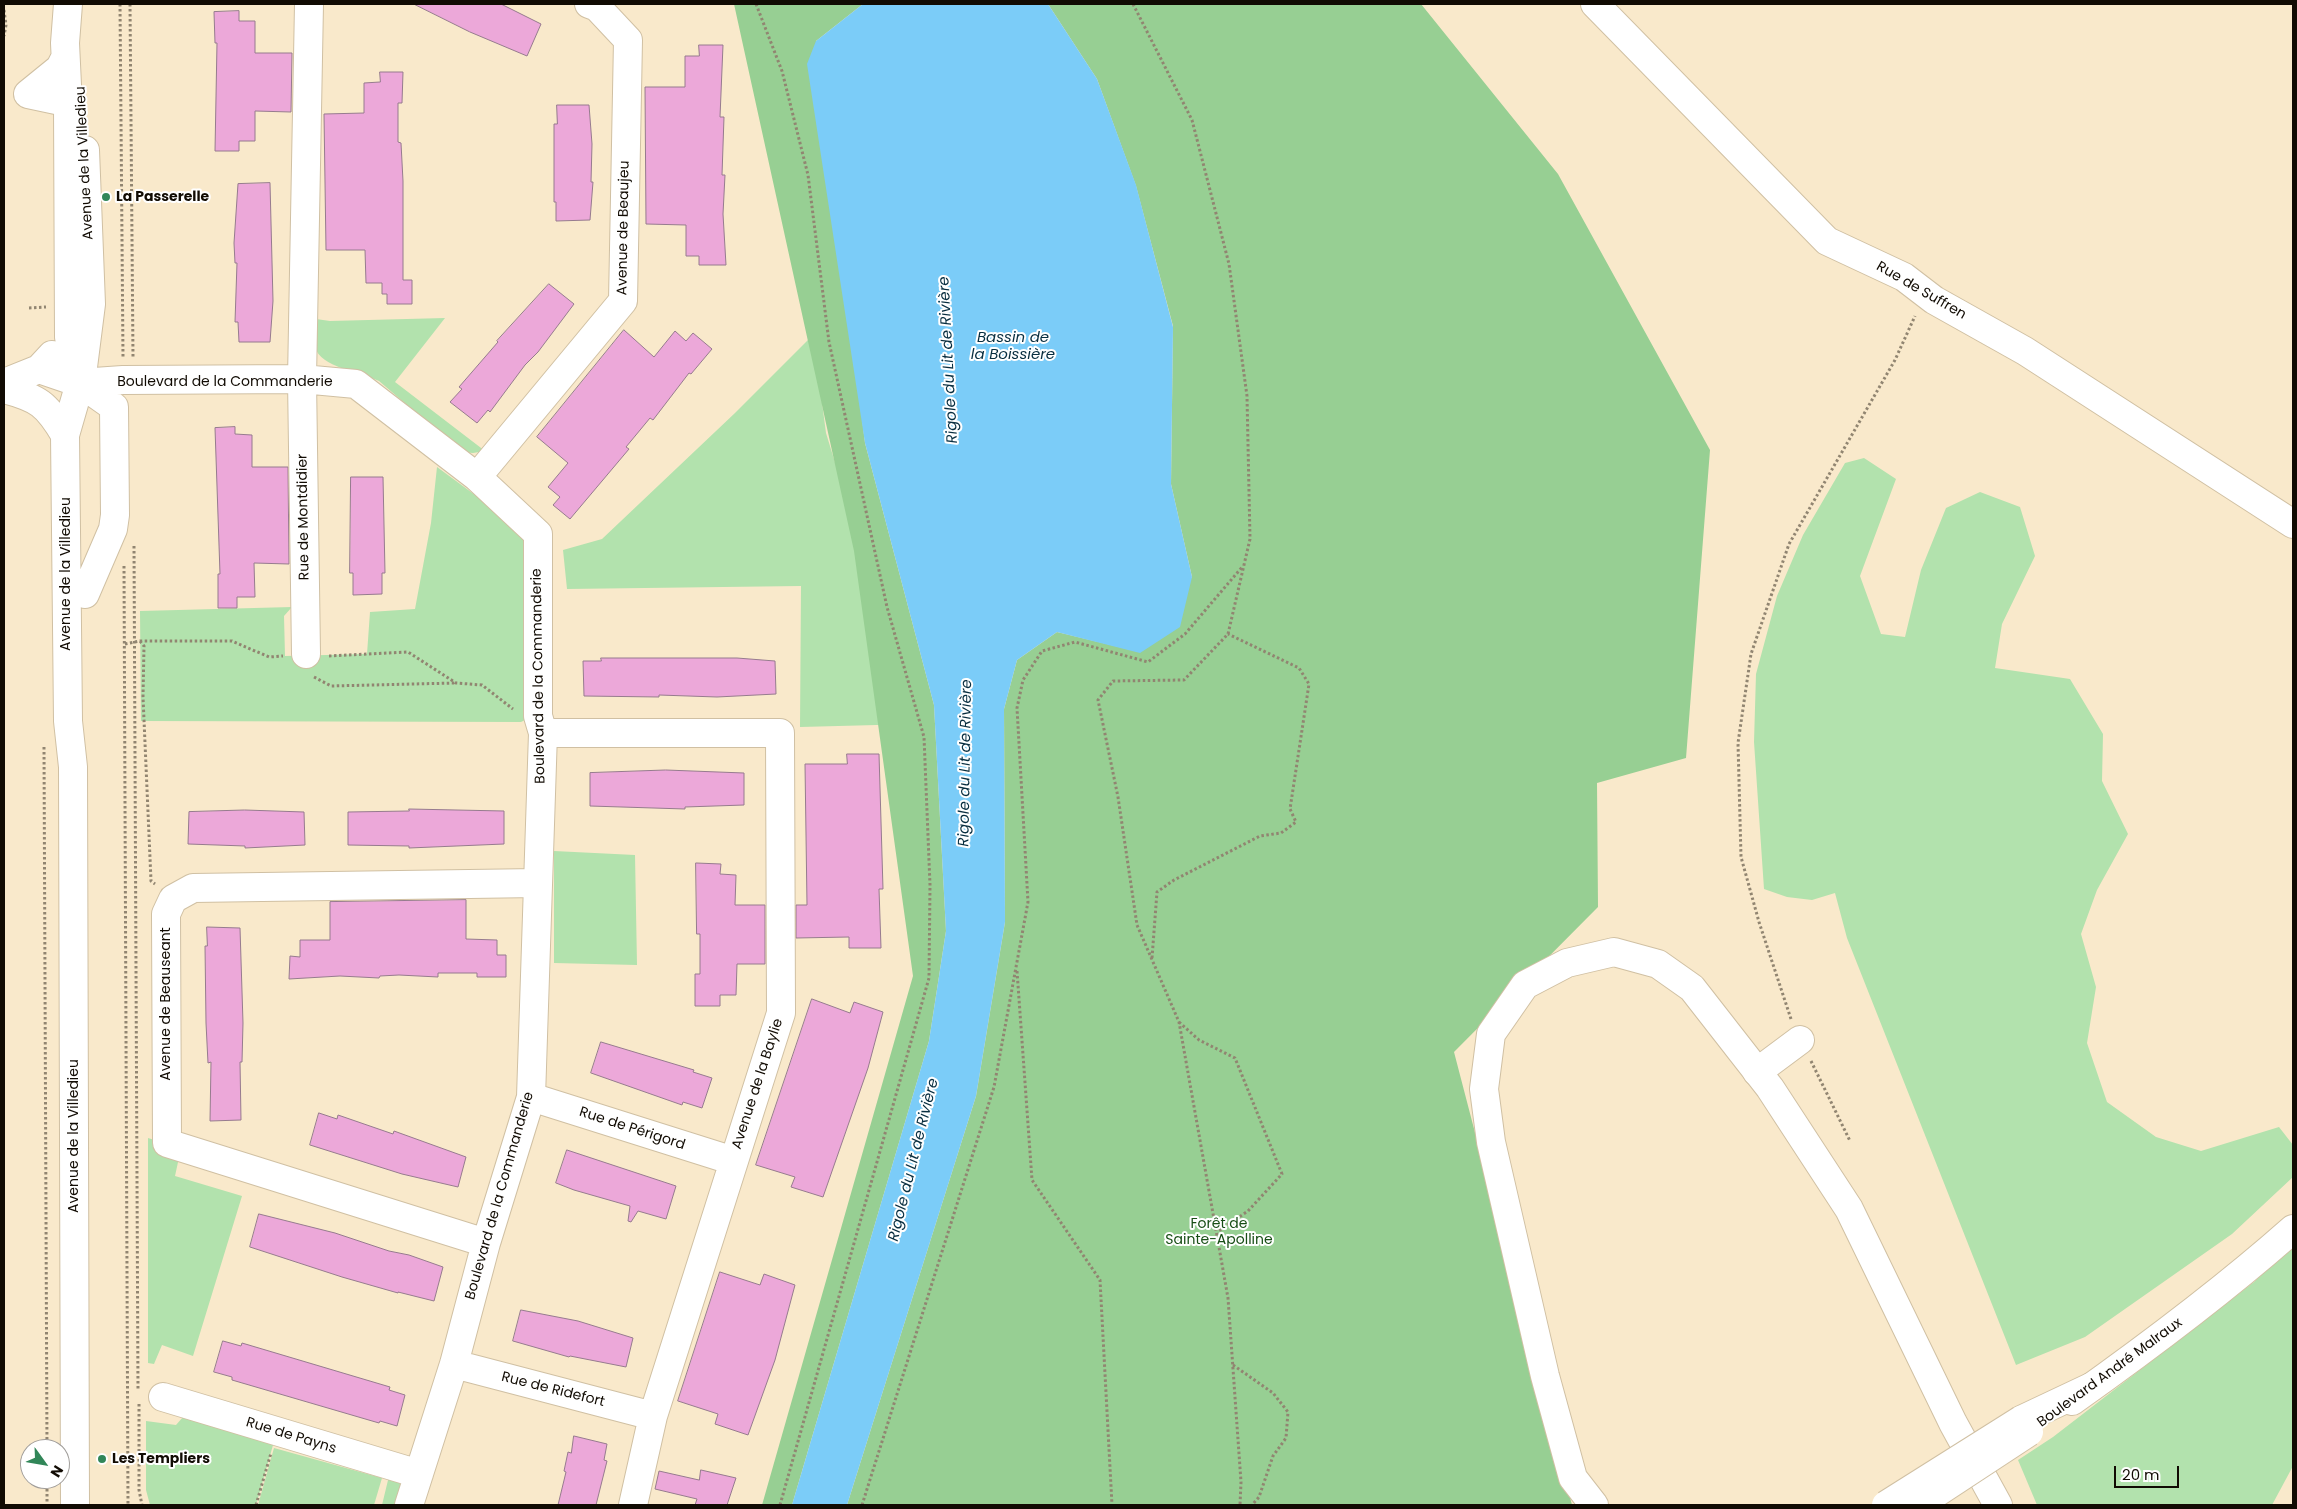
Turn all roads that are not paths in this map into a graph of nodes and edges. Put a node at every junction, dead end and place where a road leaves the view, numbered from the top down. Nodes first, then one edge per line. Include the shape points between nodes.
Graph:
1 (70, 4) edge
2 (309, 4) edge
3 (589, 4) edge
4 (1595, 4) edge
5 (65, 58) junction
6 (68, 106) junction
7 (68, 337) junction
8 (39, 369) junction
9 (302, 379) junction
10 (4, 383) edge
11 (80, 383) junction
12 (4, 389) edge
13 (31, 396) junction
14 (66, 435) junction
15 (477, 478) junction
16 (2293, 524) edge
17 (295, 661) road end
18 (541, 724) junction
19 (73, 767) junction
20 (538, 883) junction
21 (1800, 1040) road end
22 (1757, 1072) junction
23 (531, 1097) junction
24 (734, 1161) junction
25 (2293, 1229) edge
26 (486, 1243) junction
27 (454, 1364) junction
28 (147, 1396) road end
29 (653, 1416) junction
30 (2025, 1426) junction
31 (419, 1474) junction
32 (75, 1505) edge
33 (409, 1505) edge
34 (633, 1505) edge
35 (1594, 1505) edge
36 (1886, 1505) edge
37 (1918, 1505) edge
38 (1998, 1505) edge

1 - 5 street, Avenue de la Villedieu
1 - 11 street, Avenue de la Villedieu via 80,48 91,304
2 - 9 street
3 - 15 street, Avenue de Beaujeu via 597,7 628,40 623,301
4 - 16 street, Rue de Suffren via 1827,241 1904,278 2025,351
5 - 6 street, Avenue de la Villedieu
5 - 6 street via 60,68 28,94 61,101
6 - 7 street, Avenue de la Villedieu
7 - 8 street
7 - 11 street, Avenue de la Villedieu
8 - 10 street
8 - 11 street, Boulevard de la Commanderie
9 - 11 street, Boulevard de la Commanderie
9 - 15 street, Boulevard de la Commanderie via 356,384
9 - 17 street, Rue de Montdidier
11 - 13 street
11 - 14 street, Avenue de la Villedieu
11 - 19 street, Avenue de la Villedieu via 84,435 85,594 80,721
12 - 13 street
13 - 14 street via 52,413
14 - 19 street, Avenue de la Villedieu via 68,721
15 - 18 street, Boulevard de la Commanderie via 538,534
18 - 20 street, Boulevard de la Commanderie
18 - 24 street, Avenue de la Baylie via 780,733 781,1013
19 - 32 street, Avenue de la Villedieu
20 - 23 street, Boulevard de la Commanderie
20 - 26 street, Avenue de Beauseant via 194,888 174,899 166,914 167,1143
21 - 22 street
22 - 35 street via 1692,988 1658,964 1614,952 1566,963 1525,985 1490,1034 1484,1089 1491,1142 1545,1376 1573,1478
22 - 38 street via 1849,1209 1953,1423
23 - 24 street, Rue de Périgord
23 - 26 street, Boulevard de la Commanderie
24 - 29 street, Avenue de la Baylie
25 - 30 street, Boulevard André Malraux via 2175,1327 2091,1387
26 - 27 street, Boulevard de la Commanderie
27 - 29 street, Rue de Ridefort
27 - 31 street, Boulevard de la Commanderie
28 - 31 street, Rue de Payns
29 - 34 street, Avenue de la Baylie
30 - 36 street, bridge
30 - 37 street, Boulevard André Malraux, bridge
31 - 33 street, Boulevard de la Commanderie

